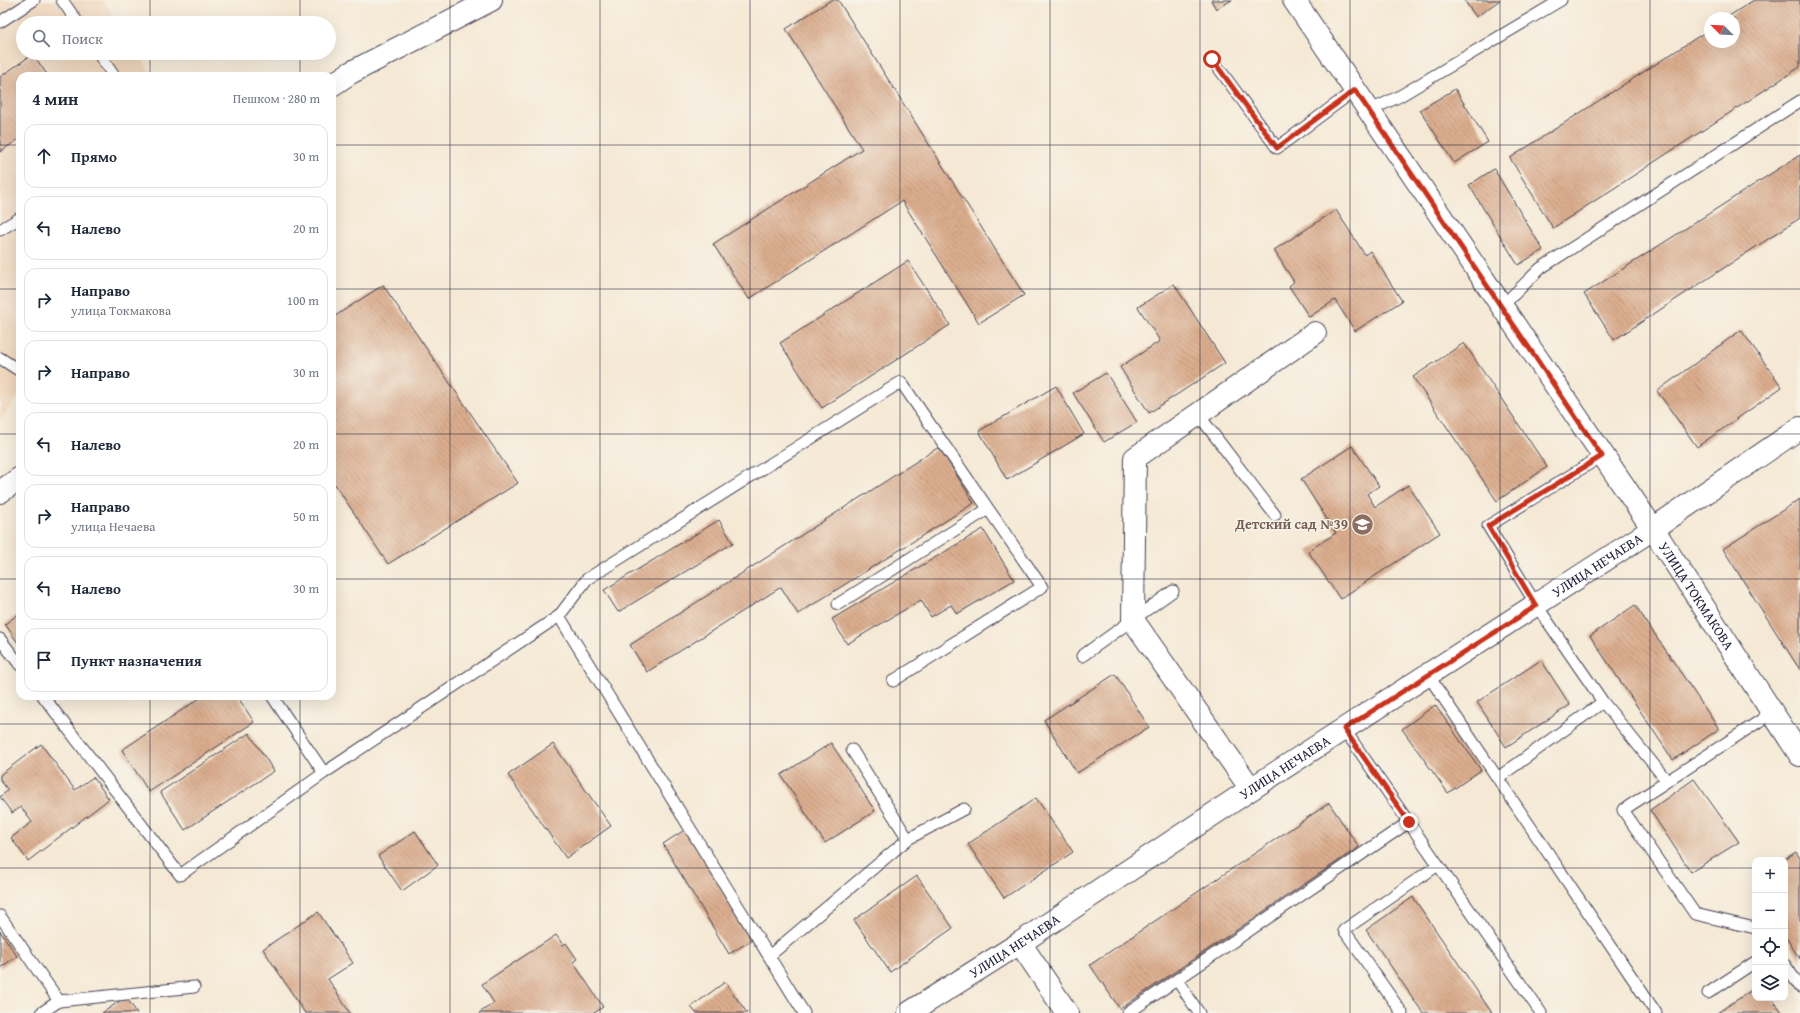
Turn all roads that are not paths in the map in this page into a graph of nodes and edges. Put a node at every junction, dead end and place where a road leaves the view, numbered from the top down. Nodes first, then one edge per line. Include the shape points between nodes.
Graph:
1 (34, 0) edge
2 (62, 0) edge
3 (491, 0) edge
4 (1294, 0) edge
5 (1561, 0) edge
6 (73, 16) edge
7 (0, 22) edge
8 (1212, 59) dead end
9 (103, 60) edge
10 (111, 72) edge
11 (336, 82) edge
12 (1355, 90) junction
13 (1800, 101) edge
14 (1369, 111) junction
15 (16, 220) edge
16 (0, 230) edge
17 (1502, 306) junction
18 (1315, 333) dead end
19 (0, 358) edge
20 (16, 368) edge
21 (1198, 414) junction
22 (1800, 428) edge
23 (1602, 456) junction
24 (16, 481) edge
25 (0, 492) edge
26 (988, 509) junction
27 (1275, 515) dead end
28 (1653, 529) junction
29 (1173, 591) dead end
30 (838, 604) dead end
31 (1536, 606) junction
32 (559, 616) junction
33 (1133, 620) junction
34 (0, 639) edge
35 (1082, 656) dead end
36 (16, 660) edge
37 (1428, 675) junction
38 (893, 681) dead end
39 (47, 700) edge
40 (275, 700) edge
41 (1603, 702) junction
42 (1772, 713) junction
43 (1344, 729) junction
44 (852, 750) dead end
45 (1800, 756) edge
46 (324, 773) junction
47 (1498, 777) junction
48 (1667, 781) junction
49 (1251, 789) junction
50 (964, 810) dead end
51 (1409, 822) junction
52 (908, 839) junction
53 (1438, 865) junction
54 (0, 916) edge
55 (1752, 927) edge
56 (1020, 943) junction
57 (769, 956) junction
58 (1752, 964) edge
59 (1788, 969) edge
60 (1177, 980) junction
61 (194, 987) dead end
62 (1800, 987) edge
63 (1708, 993) dead end
64 (59, 1001) junction
65 (41, 1013) edge
66 (804, 1013) edge
67 (909, 1013) edge
68 (1067, 1013) edge
69 (1128, 1013) edge
70 (1199, 1013) edge
71 (1402, 1013) edge
72 (1541, 1013) edge
73 (1656, 1013) edge

1 - 7 lane
2 - 6 lane
3 - 11 street
4 - 12 street, УЛИЦА ТОКМАКОВА
5 - 14 lane via 1400,96
8 - 12 lane via 1277,148
9 - 10 lane
12 - 14 street, УЛИЦА ТОКМАКОВА
13 - 17 lane via 1541,268
14 - 17 street, УЛИЦА ТОКМАКОВА
15 - 16 lane
17 - 23 street, УЛИЦА ТОКМАКОВА
18 - 21 street
19 - 20 lane
21 - 27 lane
21 - 33 street via 1135,458
22 - 28 street, УЛИЦА НЕЧАЕВА
23 - 28 street, УЛИЦА ТОКМАКОВА
23 - 31 lane via 1488,526
24 - 25 street
26 - 30 lane
26 - 32 lane via 901,382 587,579
26 - 38 lane via 1042,587
28 - 31 street, УЛИЦА НЕЧАЕВА
28 - 42 street, УЛИЦА ТОКМАКОВА
29 - 33 lane
31 - 37 street, УЛИЦА НЕЧАЕВА
31 - 41 lane
32 - 46 lane
32 - 57 lane
33 - 35 lane
33 - 49 street
34 - 36 lane
37 - 43 street, УЛИЦА НЕЧАЕВА
37 - 47 lane
39 - 46 lane via 180,875
40 - 46 lane
41 - 47 lane
41 - 48 lane
42 - 45 street, УЛИЦА ТОКМАКОВА
42 - 48 lane
43 - 49 street, УЛИЦА НЕЧАЕВА
43 - 51 lane
44 - 52 lane
47 - 73 lane
48 - 55 lane via 1623,810 1695,914
49 - 56 street, УЛИЦА НЕЧАЕВА
50 - 52 lane
51 - 53 lane
51 - 60 lane
52 - 57 lane
53 - 71 lane via 1344,930
53 - 72 lane
54 - 64 lane
56 - 67 street, УЛИЦА НЕЧАЕВА
56 - 68 street
57 - 66 lane
58 - 63 lane
59 - 62 lane
60 - 69 lane
60 - 70 lane
61 - 64 lane
64 - 65 lane

